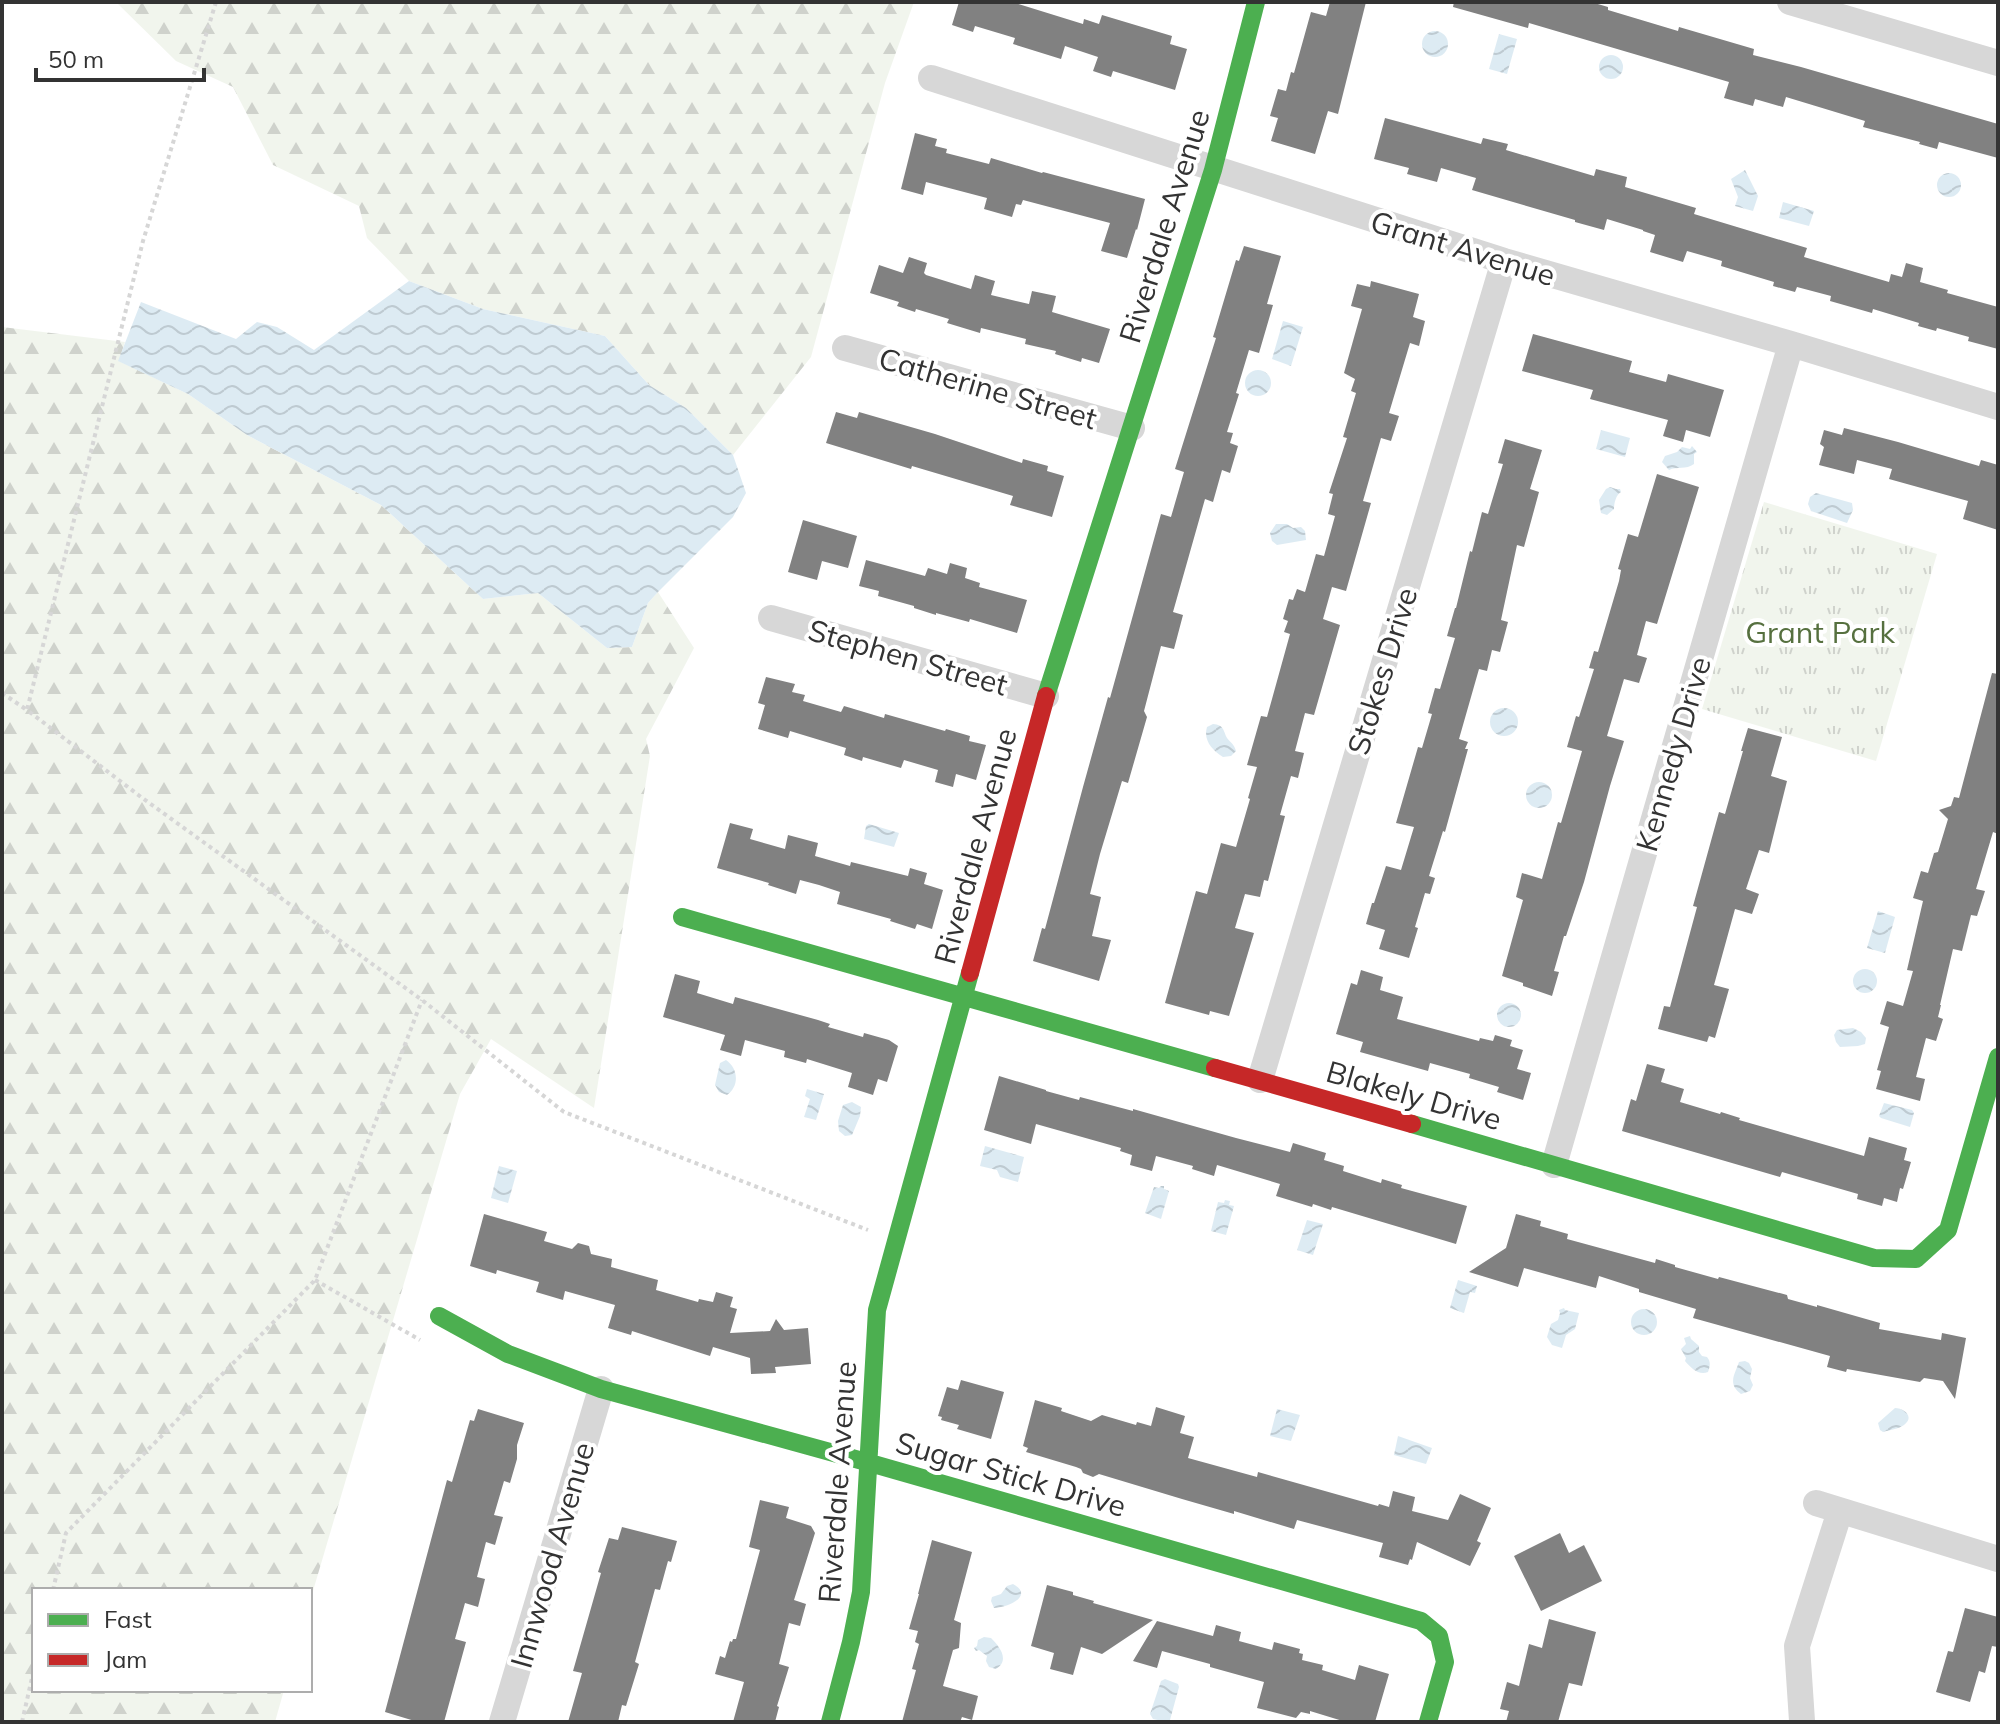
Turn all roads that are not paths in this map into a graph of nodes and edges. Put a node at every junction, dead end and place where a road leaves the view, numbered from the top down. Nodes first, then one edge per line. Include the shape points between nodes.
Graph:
1 (1256, 2) edge
2 (1790, 2) edge
3 (1998, 63) edge
4 (931, 78) dead end
5 (1213, 170) junction
6 (1504, 261) junction
7 (1791, 344) junction
8 (845, 348) dead end
9 (1998, 407) edge
10 (1132, 428) junction
11 (771, 618) dead end
12 (1046, 696) junction
13 (682, 917) dead end
14 (963, 997) junction
15 (1998, 1057) edge
16 (1260, 1080) junction
17 (1554, 1165) junction
18 (439, 1316) dead end
19 (601, 1389) junction
20 (870, 1463) junction
21 (1998, 1559) edge
22 (1802, 1721) edge
23 (502, 1722) edge
24 (830, 1722) edge
25 (1428, 1722) edge

1 - 5 street, Riverdale Avenue
2 - 3 street
4 - 5 street, Grant Avenue
5 - 6 street, Grant Avenue
5 - 10 street, Riverdale Avenue
6 - 7 street, Grant Avenue
6 - 16 street, Stokes Drive
7 - 9 street, Grant Avenue
7 - 17 street, Kennedy Drive
8 - 10 street, Catherine Street
10 - 12 street, Riverdale Avenue
11 - 12 street, Stephen Street
12 - 14 street, Riverdale Avenue
13 - 14 street, Blakely Drive
14 - 16 street, Blakely Drive
14 - 20 street, Riverdale Avenue via 877,1310
15 - 17 street, Blakely Drive via 1948,1230 1916,1259 1874,1258
16 - 17 street, Blakely Drive
18 - 19 street, Sugar Stick Drive via 508,1354
19 - 20 street, Sugar Stick Drive
19 - 23 street, Innwood Avenue
20 - 24 street, Riverdale Avenue via 861,1592
20 - 25 street, Sugar Stick Drive via 1421,1621 1439,1636 1445,1662
21 - 22 street via 1828,1507 1797,1646

